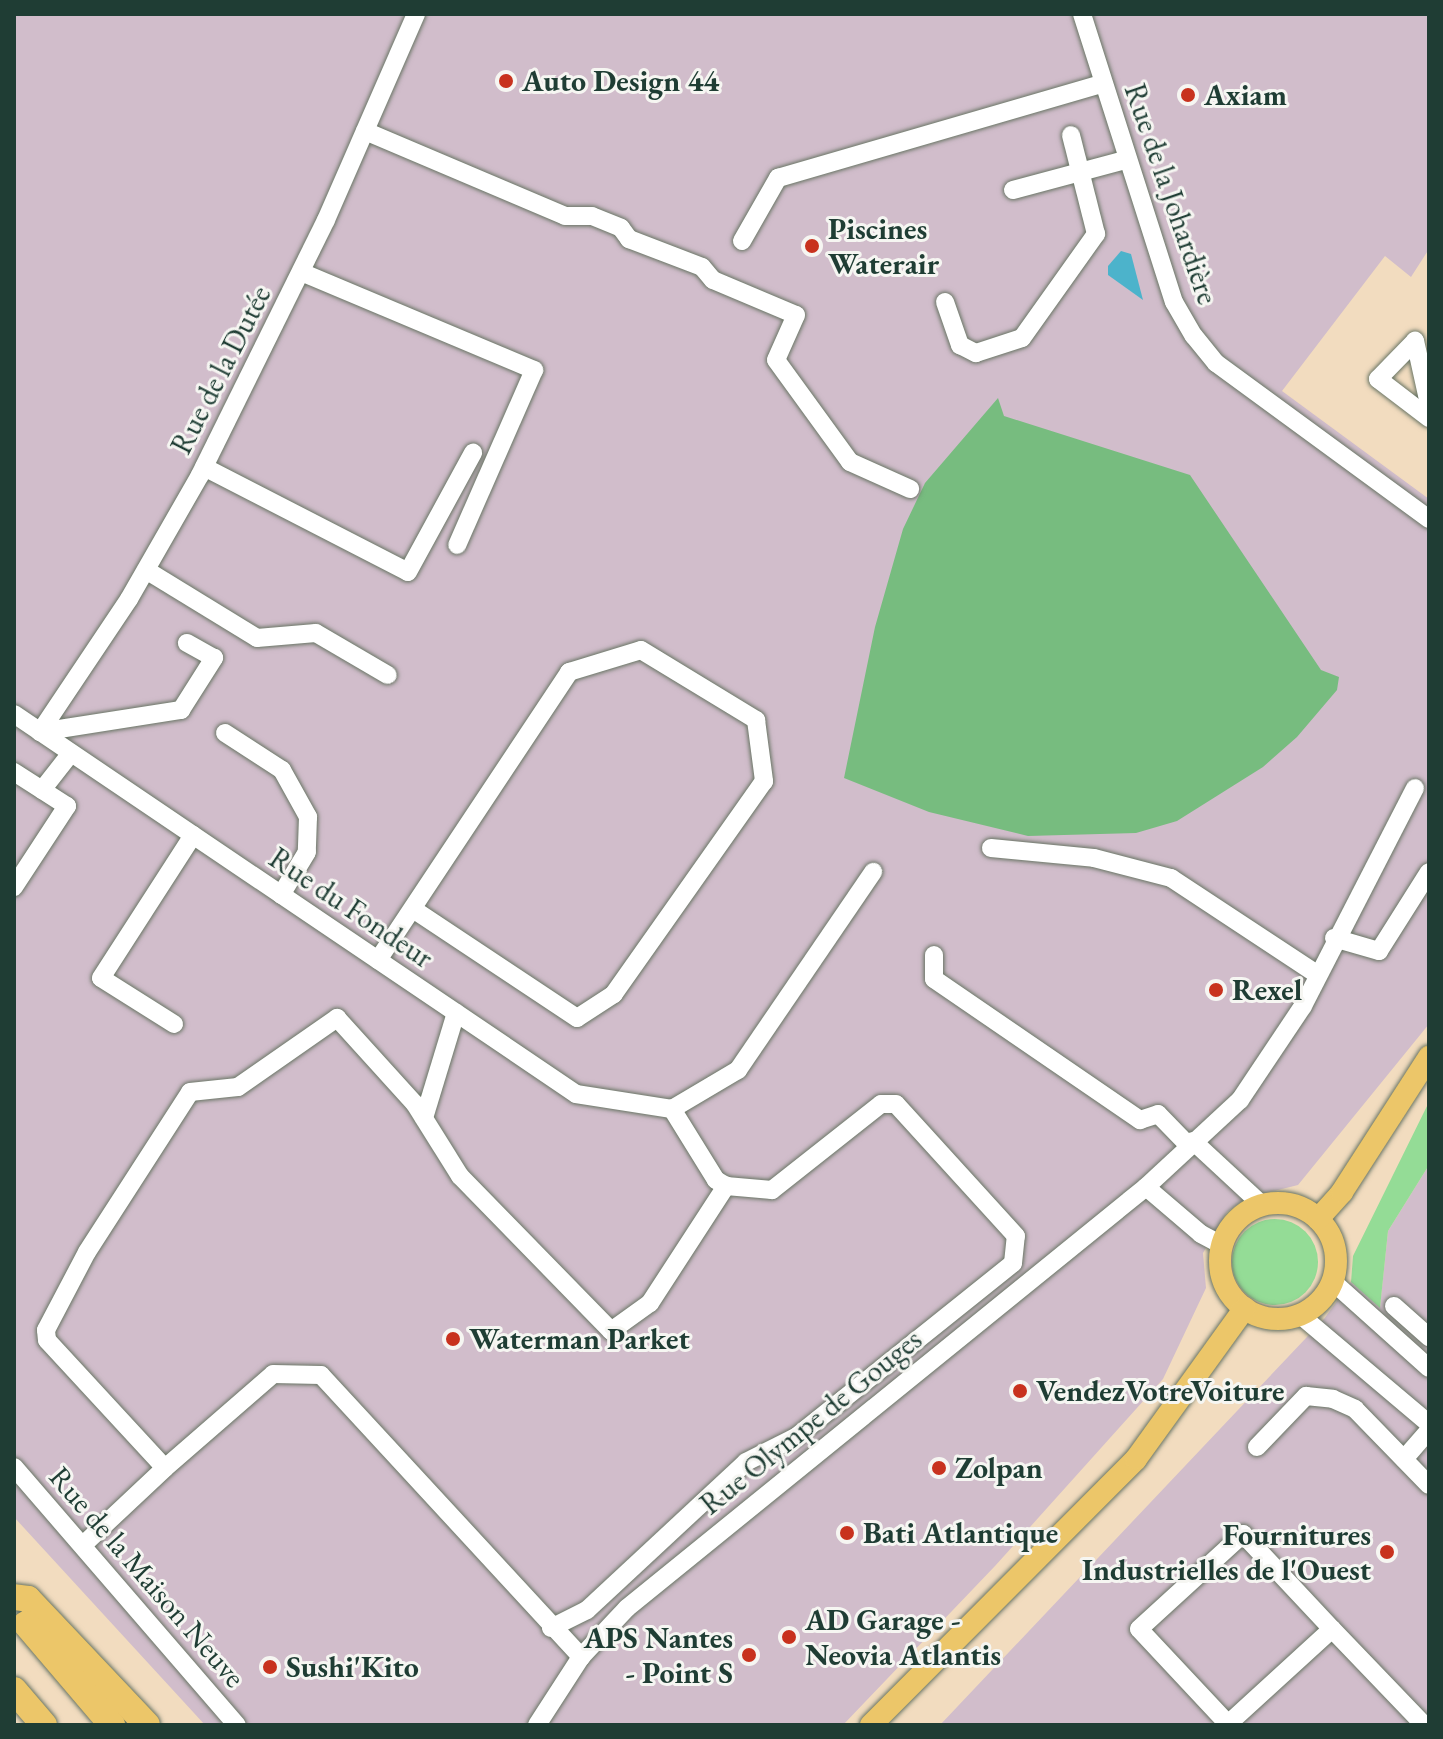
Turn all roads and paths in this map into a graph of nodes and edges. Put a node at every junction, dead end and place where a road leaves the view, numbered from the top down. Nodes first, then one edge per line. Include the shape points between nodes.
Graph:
1 (416, 14) edge
2 (1082, 14) edge
3 (1102, 84) junction
4 (365, 131) junction
5 (1071, 135) dead end
6 (1125, 160) junction
7 (1081, 172) junction
8 (1013, 190) dead end
9 (742, 241) dead end
10 (301, 272) junction
11 (945, 302) dead end
12 (1429, 404) edge
13 (1429, 418) edge
14 (473, 453) dead end
15 (204, 467) junction
16 (910, 489) dead end
17 (1429, 519) edge
18 (457, 545) dead end
19 (146, 570) junction
20 (187, 643) dead end
21 (388, 675) dead end
22 (14, 714) edge
23 (40, 732) junction
24 (225, 733) dead end
25 (71, 753) junction
26 (14, 772) edge
27 (1415, 788) dead end
28 (42, 790) junction
29 (193, 835) junction
30 (991, 848) dead end
31 (873, 872) dead end
32 (1429, 872) edge
33 (14, 887) edge
34 (281, 895) junction
35 (413, 909) junction
36 (1334, 938) junction
37 (934, 955) dead end
38 (378, 960) junction
39 (1318, 975) junction
40 (456, 1013) junction
41 (174, 1024) dead end
42 (1429, 1057) edge
43 (672, 1109) junction
44 (424, 1118) junction
45 (1191, 1143) junction
46 (726, 1186) junction
47 (1146, 1187) junction
48 (1262, 1205) junction
49 (1318, 1219) junction
50 (1222, 1245) junction
51 (1332, 1281) junction
52 (1394, 1306) dead end
53 (1245, 1308) junction
54 (1299, 1314) junction
55 (1429, 1337) edge
56 (1429, 1368) edge
57 (1429, 1427) edge
58 (1257, 1447) dead end
59 (1404, 1459) junction
60 (14, 1467) edge
61 (165, 1468) junction
62 (1429, 1485) edge
63 (83, 1545) junction
64 (14, 1597) edge
65 (14, 1609) edge
66 (551, 1628) junction
67 (1332, 1629) junction
68 (581, 1657) junction
69 (14, 1690) edge
70 (1228, 1724) edge
71 (44, 1725) edge
72 (112, 1725) edge
73 (147, 1725) edge
74 (237, 1725) edge
75 (537, 1725) edge
76 (871, 1725) edge
77 (1424, 1725) edge

1 - 4 street, Rue de la Dutée
2 - 3 street, Rue de la Johardière
3 - 6 street, Rue de la Johardière
3 - 9 street via 778,178
4 - 10 street, Rue de la Dutée
4 - 16 street via 565,216 592,216 621,228 629,239 702,267 713,280 796,315 776,360 850,462
5 - 7 street
6 - 7 street
6 - 17 street, Rue de la Johardière via 1174,302 1216,363
7 - 8 street
7 - 11 street via 1096,234 1022,338 976,353 960,345
10 - 15 street, Rue de la Dutée
10 - 18 street via 534,370
12 - 13 street via 1415,341 1378,379
14 - 15 street via 408,572
15 - 19 street, Rue de la Dutée
19 - 21 street via 257,638 316,633
19 - 23 street, Rue de la Dutée
20 - 23 street via 214,658 181,710
22 - 23 street, Rue du Fondeur
23 - 25 street, Rue du Fondeur
24 - 34 street via 282,770 308,817 307,852
25 - 28 street
25 - 29 street, Rue du Fondeur
26 - 28 street
27 - 36 street, Rue Olympe de Gouges
28 - 33 street via 67,806
29 - 34 street, Rue du Fondeur
29 - 41 street via 101,978
30 - 39 street via 1094,858 1171,878
31 - 43 street via 738,1070
32 - 36 street via 1379,951
34 - 38 street, Rue du Fondeur
35 - 35 street via 569,672 641,650 756,720 764,781 614,994 577,1018
35 - 38 street
36 - 39 street, Rue Olympe de Gouges
37 - 45 street via 934,979 1140,1120 1158,1114
38 - 40 street, Rue du Fondeur
39 - 45 street, Rue Olympe de Gouges via 1240,1100
40 - 43 street, Rue du Fondeur via 576,1094
40 - 44 street
42 - 49 main road via 1342,1192
43 - 46 street via 716,1180
44 - 46 street via 460,1176 611,1331 650,1303
44 - 61 street via 337,1018 238,1087 190,1092 87,1252 46,1330 47,1340
45 - 47 street, Rue Olympe de Gouges
45 - 48 street
46 - 66 street via 772,1190 881,1104 896,1104 1016,1236 1013,1263 796,1437 746,1462 587,1610
47 - 50 street
47 - 68 street, Rue Olympe de Gouges via 627,1608
48 - 49 main road via 1292,1205
48 - 50 main road via 1237,1220
49 - 51 main road via 1335,1253
50 - 53 main road via 1223,1280
51 - 54 main road via 1319,1301
51 - 56 street
52 - 55 street
53 - 54 main road via 1277,1318
53 - 76 main road via 1136,1459
54 - 57 street
57 - 59 street
58 - 59 street via 1306,1396 1355,1409
59 - 62 street
60 - 63 street, Rue de la Maison Neuve
61 - 63 street
61 - 66 street via 273,1374 321,1375
63 - 74 street, Rue de la Maison Neuve
64 - 73 highway via 28,1599
65 - 72 highway
66 - 68 street
67 - 70 street
67 - 70 street via 1243,1534 1139,1629
67 - 77 street
68 - 75 street, Rue Olympe de Gouges
69 - 71 highway

